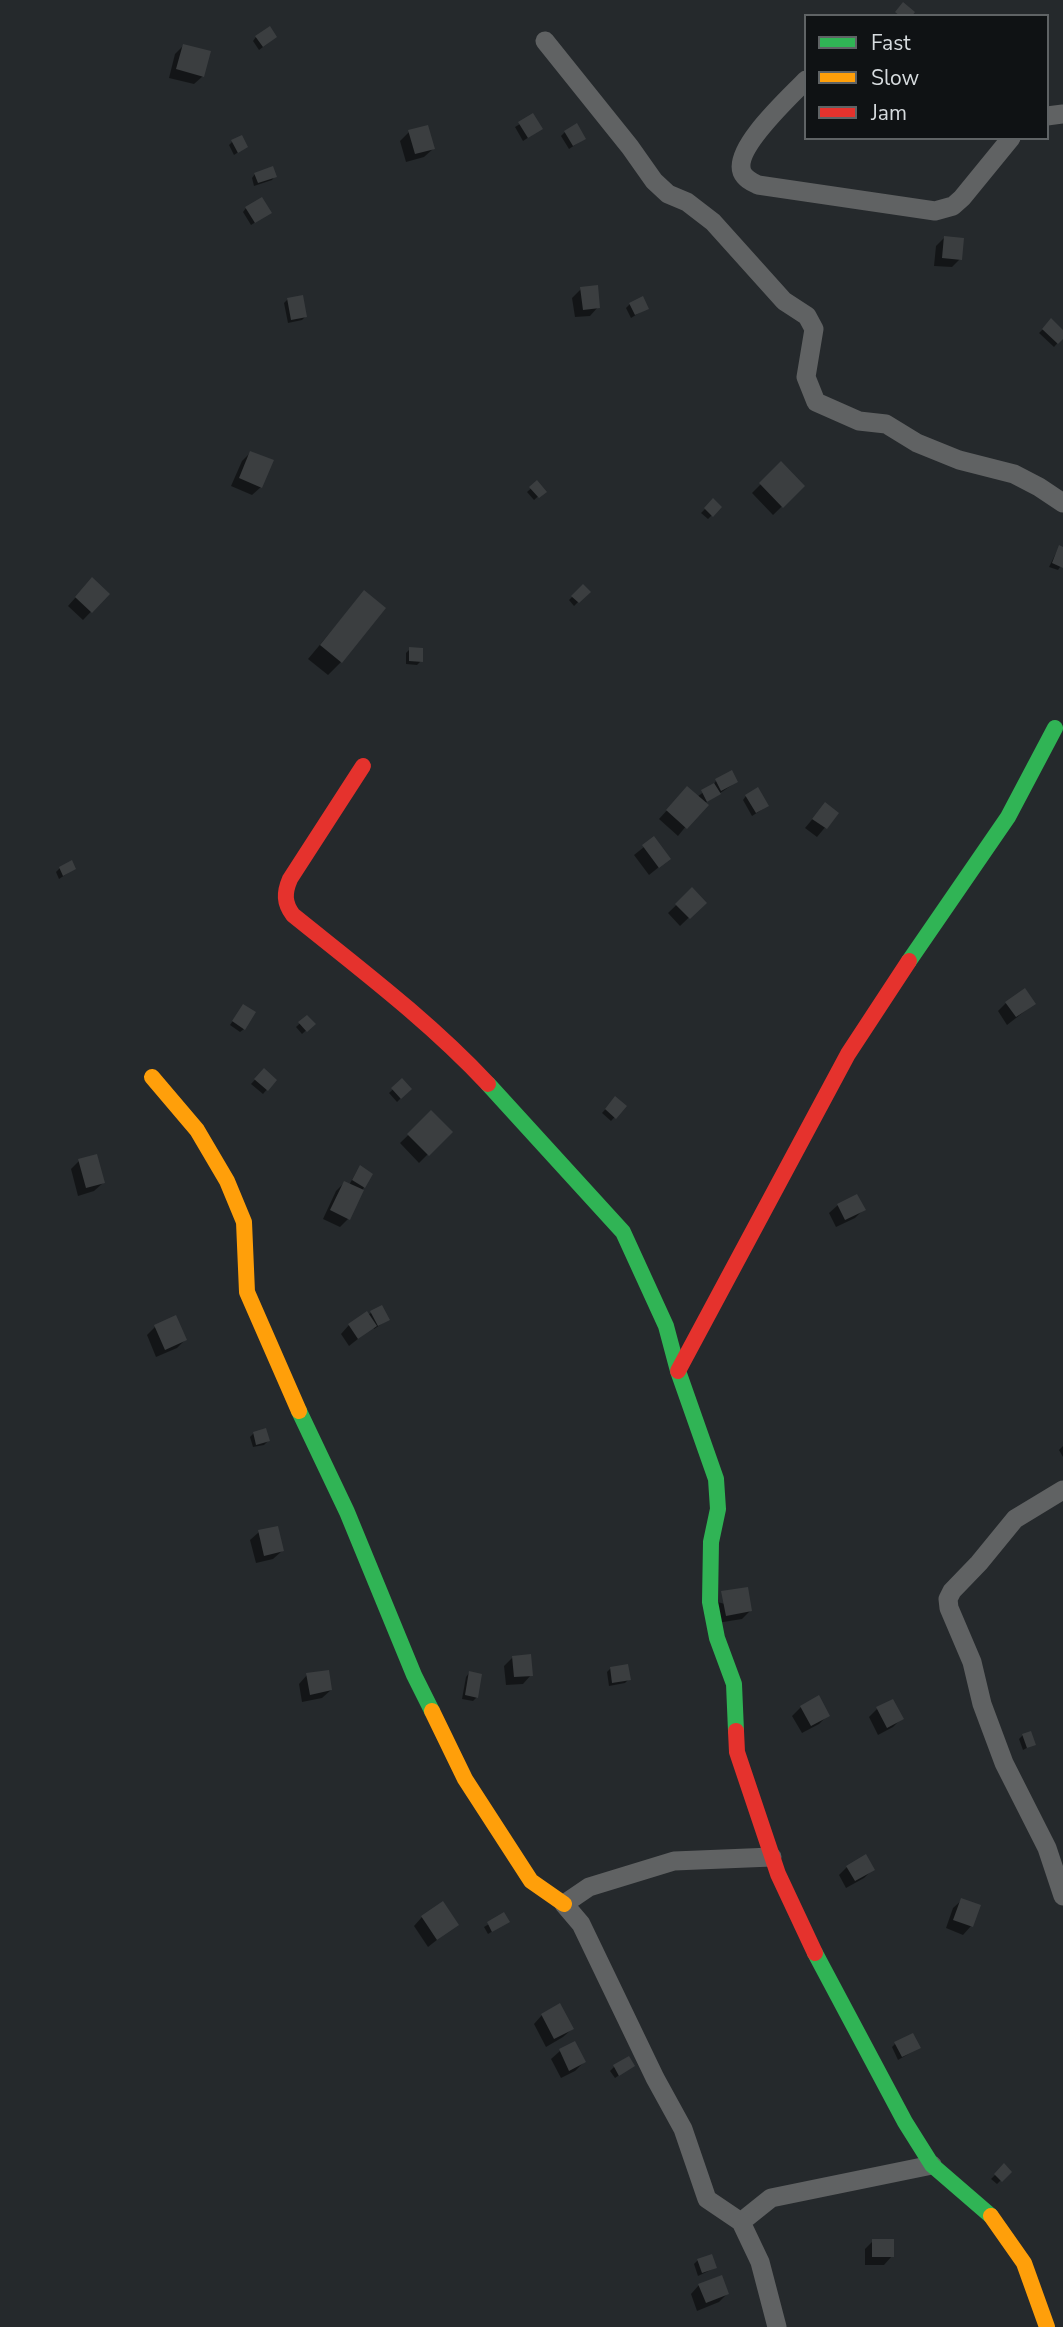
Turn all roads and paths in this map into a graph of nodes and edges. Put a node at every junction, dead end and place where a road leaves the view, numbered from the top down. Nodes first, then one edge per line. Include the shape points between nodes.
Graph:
1 (545, 41) dead end
2 (804, 82) edge
3 (1009, 140) edge
4 (1063, 503) edge
5 (1055, 727) dead end
6 (363, 766) dead end
7 (152, 1077) dead end
8 (678, 1371) junction
9 (1063, 1490) edge
10 (772, 1857) junction
11 (1063, 1896) edge
12 (564, 1904) junction
13 (932, 2165) junction
14 (741, 2222) junction
15 (777, 2327) edge
16 (1047, 2327) edge

1 - 4 street via 654,181 713,222 784,302 807,316 814,329 806,377 816,402 859,421 886,424 916,443 959,460 1014,474
2 - 3 street via 767,121 741,158 747,180 945,210 962,198
5 - 8 street via 1008,817 848,1054
6 - 8 street via 290,879 285,905 460,1053 623,1232 666,1326
7 - 12 street via 197,1129 227,1181 244,1222 251,1305 347,1512 414,1675 465,1779 531,1881
8 - 10 street via 716,1479 710,1602 734,1684 737,1752
9 - 11 street via 1015,1520 947,1599 1004,1763 1046,1848
10 - 12 street via 674,1861 589,1887
10 - 13 street via 821,1967
12 - 14 street via 581,1924 683,2129 707,2199
13 - 14 street via 771,2198
13 - 16 street via 996,2221 1024,2263
14 - 15 street via 760,2262

